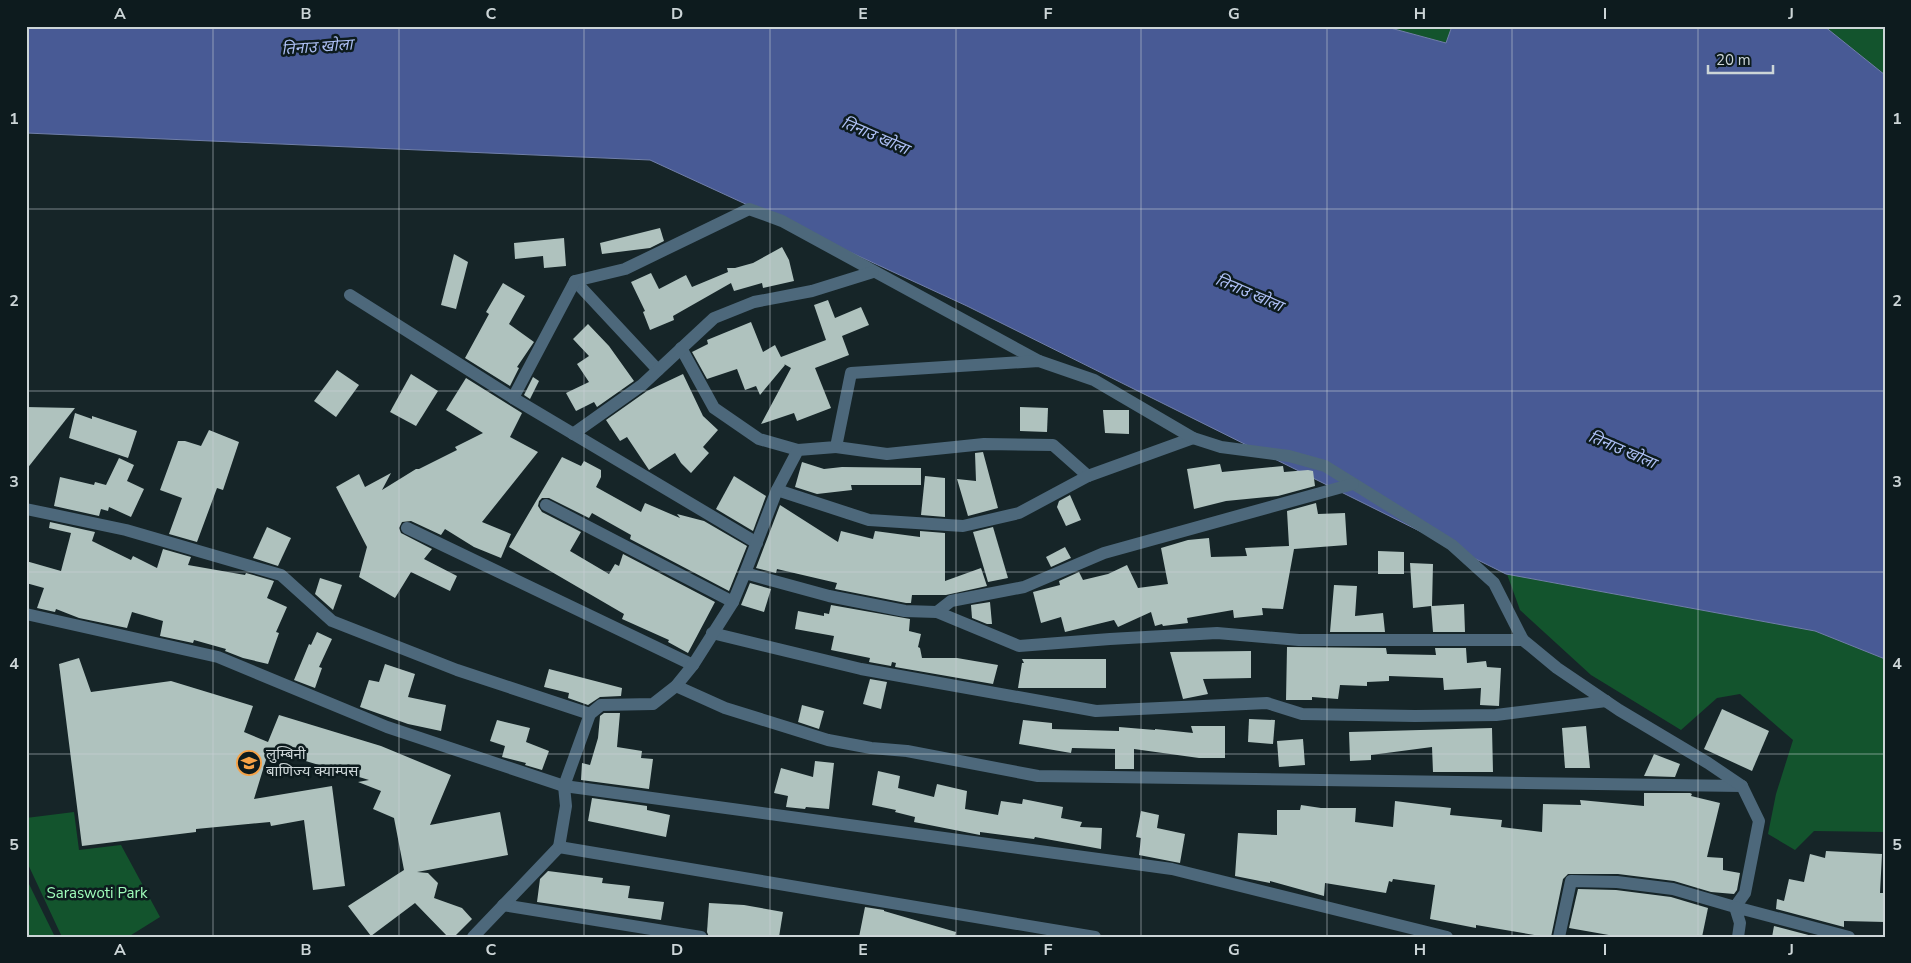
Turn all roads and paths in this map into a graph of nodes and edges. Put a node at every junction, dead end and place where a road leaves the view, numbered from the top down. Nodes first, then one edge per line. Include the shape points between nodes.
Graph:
1 (873, 272) junction
2 (576, 282) junction
3 (350, 296) dead end
4 (681, 348) junction
5 (1039, 360) junction
6 (658, 370) junction
7 (513, 398) junction
8 (573, 434) junction
9 (1193, 438) junction
10 (836, 447) junction
11 (798, 450) junction
12 (1088, 476) junction
13 (1353, 484) junction
14 (777, 490) junction
15 (546, 505) dead end
16 (26, 509) edge
17 (406, 528) dead end
18 (757, 543) junction
19 (745, 573) junction
20 (733, 602) junction
21 (937, 612) junction
22 (26, 614) edge
23 (712, 633) junction
24 (1523, 640) junction
25 (693, 665) junction
26 (676, 686) junction
27 (1606, 701) junction
28 (590, 714) junction
29 (564, 786) junction
30 (1742, 786) junction
31 (559, 847) junction
32 (503, 905) junction
33 (1735, 907) junction
34 (473, 937) edge
35 (701, 937) edge
36 (1096, 937) edge
37 (1447, 937) edge
38 (1559, 937) edge
39 (1738, 937) edge
40 (1849, 937) edge

1 - 2 street via 782,221 748,209 625,269
1 - 4 street via 812,291 754,302 714,318
1 - 5 street
2 - 6 street
2 - 7 street
3 - 7 street
4 - 6 street
4 - 11 street via 714,408 759,439
5 - 9 street via 1094,380
5 - 10 street via 851,373
6 - 8 street
7 - 8 street
8 - 18 street
9 - 12 street
9 - 13 street via 1221,447 1289,456 1325,466
10 - 11 street
10 - 12 street via 887,454 984,444 1054,445
11 - 14 street
12 - 14 street via 1019,513 963,526 869,520
13 - 21 street via 1104,553 1024,587 951,601
13 - 24 street via 1452,545 1494,583
14 - 18 street
15 - 20 street
16 - 28 street via 126,530 281,575 332,621 457,670
17 - 25 street
18 - 19 street
19 - 20 street
19 - 21 street via 829,596 905,611
20 - 23 street
21 - 24 street via 1019,646 1217,633 1298,640
22 - 29 street via 218,657 387,727
23 - 25 street
23 - 27 street via 861,669 1096,711 1267,702 1302,714 1496,715
24 - 27 street
25 - 26 street
26 - 28 street via 653,704 601,705
26 - 30 street via 726,708 828,740 907,751 1038,776
27 - 30 street
28 - 29 street
29 - 31 street via 566,806
29 - 37 street via 1172,870
30 - 33 street via 1759,821 1745,893
31 - 32 street
31 - 36 street
32 - 34 street
32 - 35 street
33 - 38 street via 1673,889 1617,882 1570,881
33 - 39 street via 1740,922
33 - 40 street

